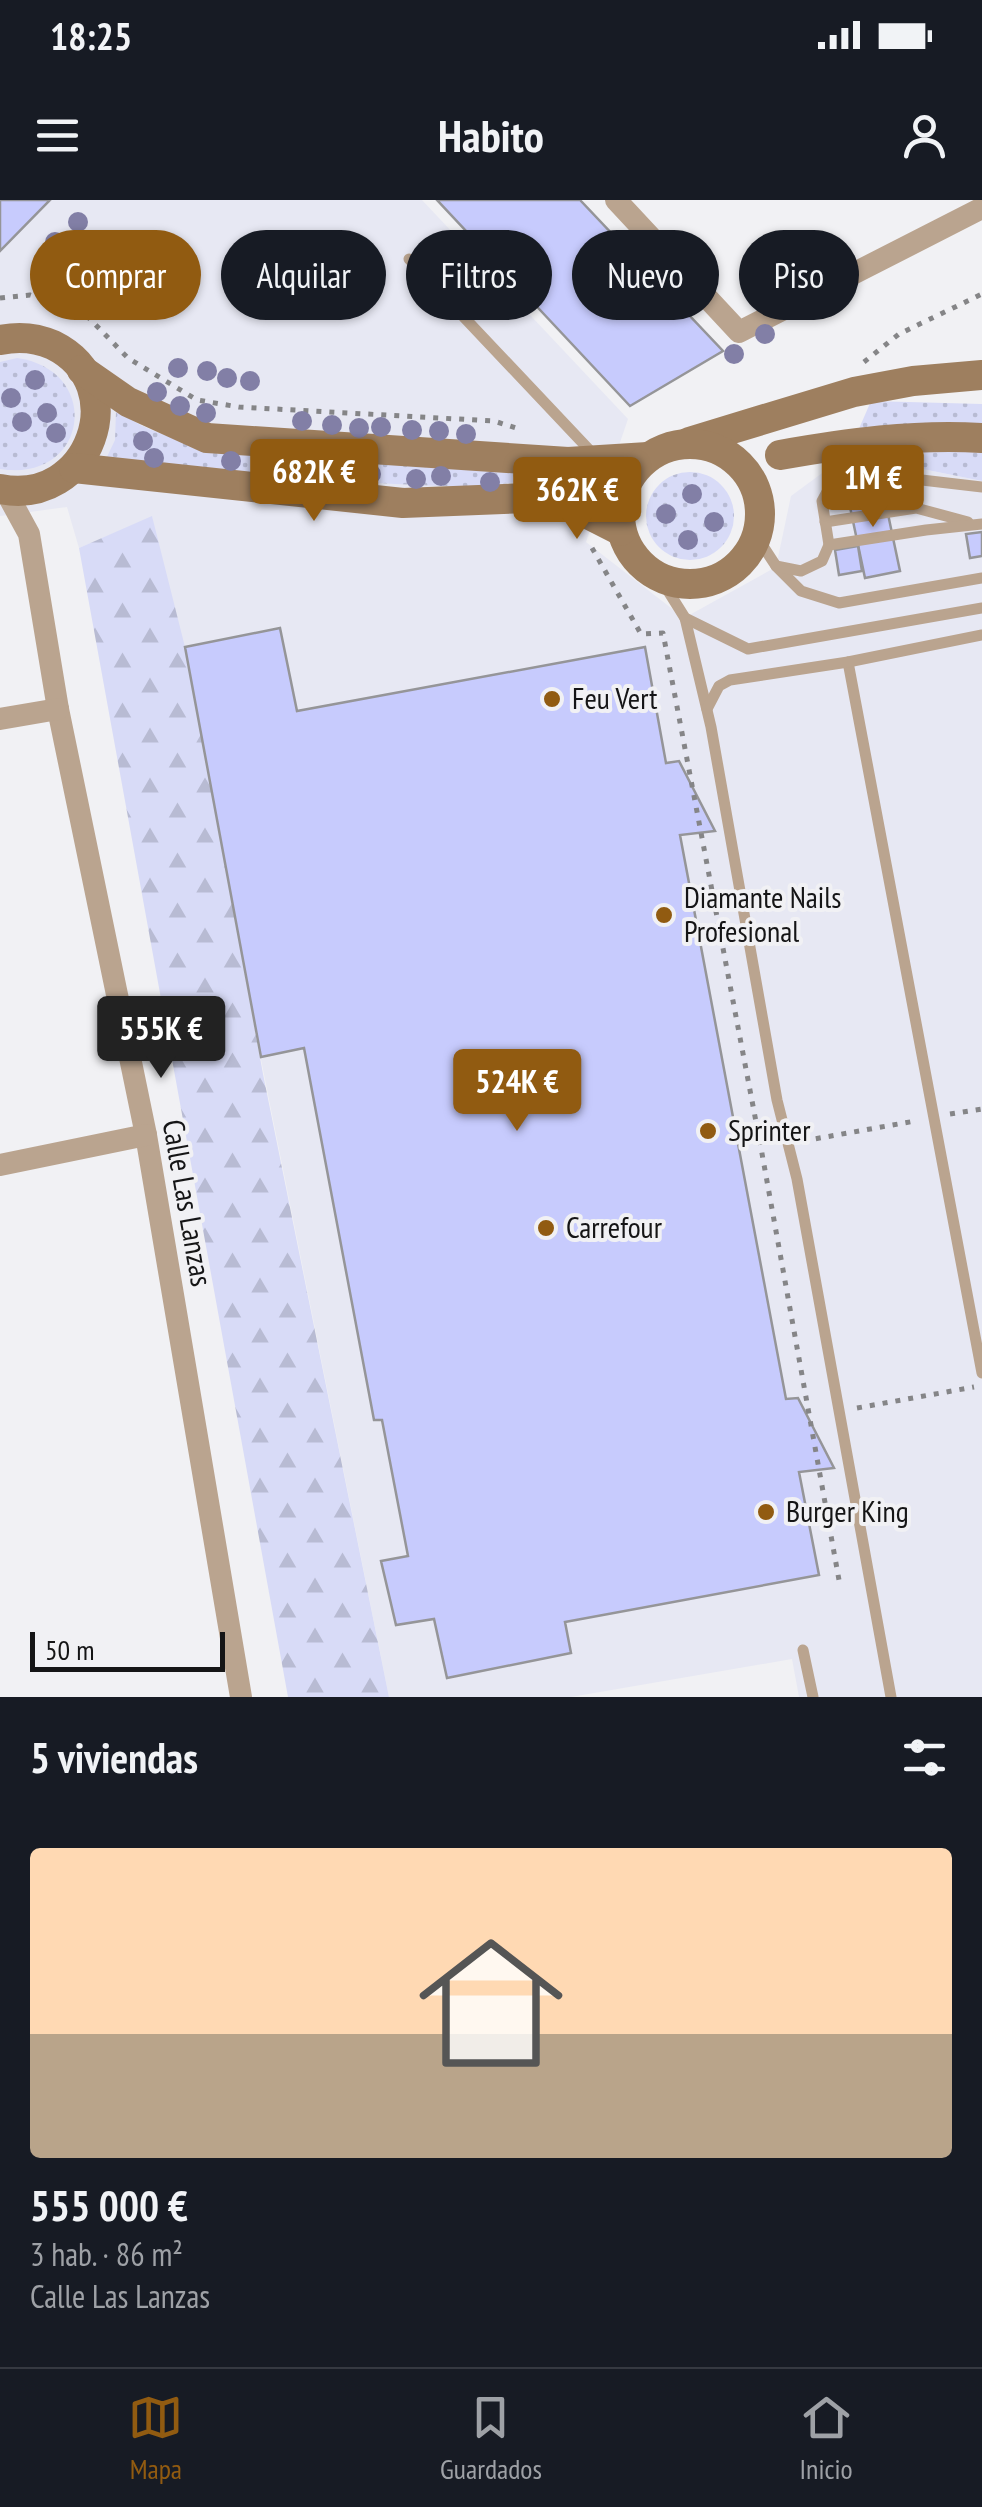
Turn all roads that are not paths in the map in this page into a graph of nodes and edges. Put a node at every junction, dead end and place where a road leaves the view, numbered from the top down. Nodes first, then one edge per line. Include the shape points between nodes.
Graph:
1 (616, 200) edge
2 (981, 204) edge
3 (467, 320) edge
4 (0, 340) edge
5 (82, 370) junction
6 (982, 375) edge
7 (854, 382) junction
8 (982, 438) edge
9 (686, 443) junction
10 (780, 456) junction
11 (648, 457) junction
12 (599, 460) junction
13 (74, 468) junction
14 (982, 487) edge
15 (2, 489) edge
16 (758, 495) junction
17 (825, 522) junction
18 (980, 524) edge
19 (621, 531) junction
20 (757, 536) junction
21 (829, 546) junction
22 (776, 566) junction
23 (660, 578) junction
24 (982, 578) edge
25 (982, 608) edge
26 (684, 618) junction
27 (982, 635) edge
28 (848, 662) junction
29 (58, 709) junction
30 (707, 709) junction
31 (0, 719) edge
32 (146, 1136) junction
33 (0, 1165) edge
34 (982, 1374) edge
35 (803, 1650) dead end
36 (241, 1697) edge
37 (814, 1697) edge
38 (891, 1697) edge

1 - 2 street via 740,332
3 - 12 lane
4 - 5 main road via 40,339
5 - 12 main road via 128,402 207,438
5 - 13 main road via 94,394 96,420
6 - 7 main road
7 - 9 main road
7 - 10 main road
8 - 10 main road via 849,442
9 - 11 main road
9 - 16 main road via 732,456
10 - 16 main road
11 - 12 main road
11 - 19 main road via 624,490
13 - 15 main road via 30,491
13 - 19 main road via 403,503 560,500
14 - 17 lane via 862,473 835,477 822,501
15 - 29 street, Calle Las Lanzas via 29,534
16 - 20 main road
17 - 18 lane via 916,508
17 - 21 lane
18 - 21 lane
19 - 23 main road via 642,566
20 - 22 lane
20 - 23 main road via 728,574 706,583
21 - 22 lane via 822,562 801,571
22 - 24 lane via 801,591 839,603
23 - 26 lane
25 - 26 lane via 748,649
26 - 30 lane
27 - 28 lane
28 - 30 lane via 730,680
28 - 34 lane
29 - 31 street
29 - 32 street, Calle Las Lanzas
30 - 38 lane
32 - 33 street
32 - 36 street, Calle Las Lanzas
35 - 37 lane

